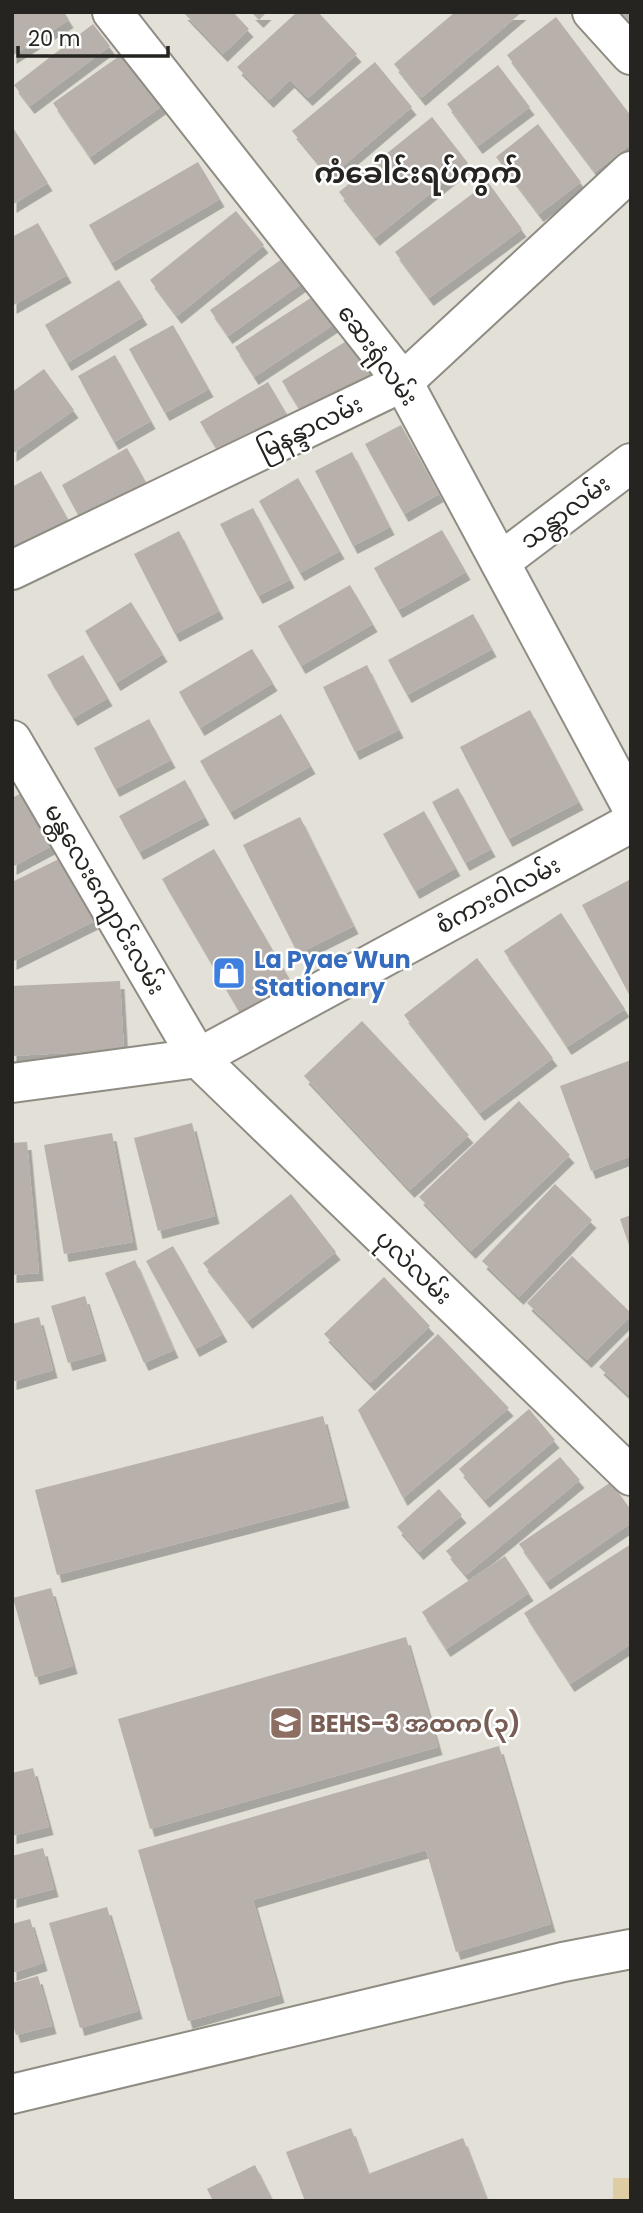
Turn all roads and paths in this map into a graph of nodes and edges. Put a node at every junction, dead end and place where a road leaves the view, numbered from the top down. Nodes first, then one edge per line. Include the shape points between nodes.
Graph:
1 (112, 12) edge
2 (593, 12) edge
3 (631, 55) edge
4 (631, 172) edge
5 (403, 382) junction
6 (631, 463) edge
7 (500, 562) junction
8 (12, 569) edge
9 (12, 740) edge
10 (631, 806) edge
11 (631, 823) edge
12 (198, 1058) junction
13 (12, 1083) edge
14 (631, 1476) edge
15 (631, 1949) edge
16 (12, 2094) edge

1 - 5 street, ဆေးရုံလမ်း
2 - 3 street
4 - 5 street, မြနန္ဒာလမ်း
5 - 7 street, ဆေးရုံလမ်း
5 - 8 street, မြနန္ဒာလမ်း
6 - 7 street, သန္တာလမ်း
7 - 10 street, ဆေးရုံလမ်း
9 - 12 street, မန္တလေးကျောင်းလမ်း
11 - 12 street, စံကားဝါလမ်း
12 - 13 street, စံကားဝါလမ်း
12 - 14 street, ပုလဲလမ်း
15 - 16 street

